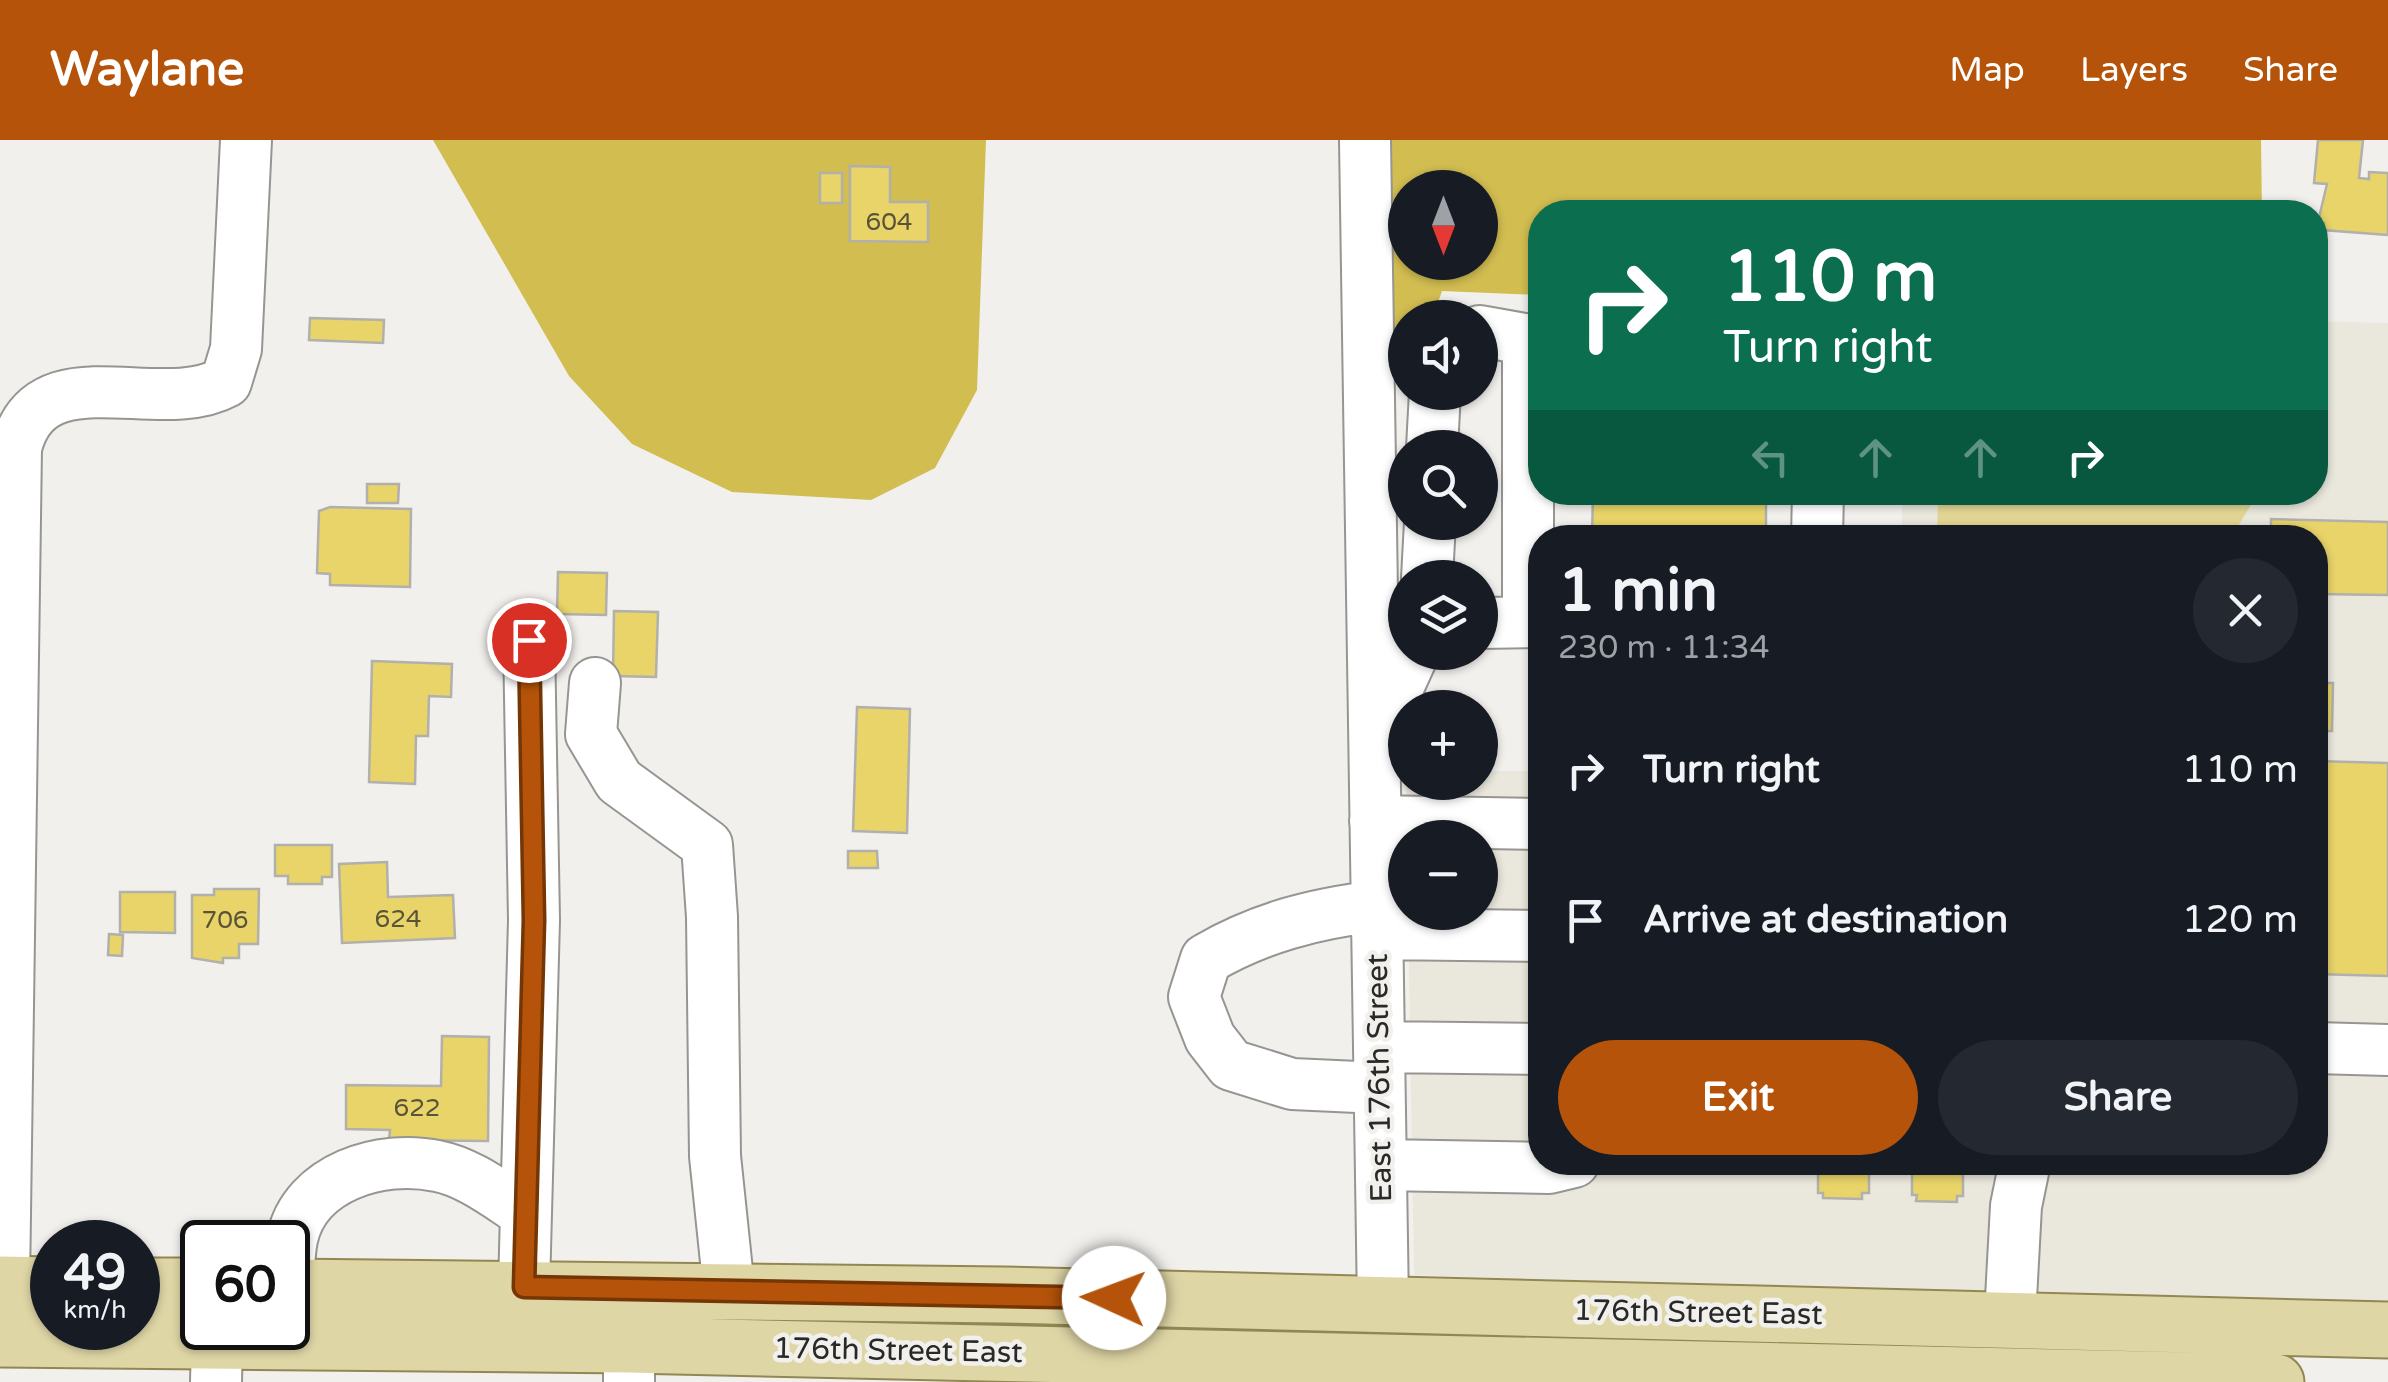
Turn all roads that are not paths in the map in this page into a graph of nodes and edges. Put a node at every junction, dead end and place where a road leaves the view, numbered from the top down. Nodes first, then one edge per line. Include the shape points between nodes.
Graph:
1 (246, 140) edge
2 (1365, 140) edge
3 (1498, 333) edge
4 (1528, 337) edge
5 (16, 400) edge
6 (1528, 443) edge
7 (1516, 622) edge
8 (529, 640) dead end
9 (1406, 670) edge
10 (595, 683) dead end
11 (1374, 762) junction
12 (1375, 822) junction
13 (1528, 824) edge
14 (1376, 920) junction
15 (1528, 935) edge
16 (2328, 1048) edge
17 (1528, 1050) edge
18 (2388, 1050) edge
19 (1379, 1068) junction
20 (1381, 1165) junction
21 (1528, 1168) edge
22 (2022, 1175) edge
23 (526, 1213) junction
24 (300, 1220) edge
25 (310, 1286) edge
26 (524, 1287) junction
27 (729, 1290) junction
28 (14, 1292) edge
29 (1384, 1306) junction
30 (2010, 1317) junction
31 (2297, 1327) junction
32 (2388, 1330) edge
33 (0, 1340) edge
34 (216, 1362) edge
35 (630, 1363) edge
36 (1036, 1367) edge
37 (1453, 1373) edge
38 (1858, 1377) edge
39 (2276, 1382) edge

1 - 5 street via 236,349 226,382 193,396
2 - 11 street, East 176th Street
3 - 4 street
5 - 28 street via 21,426 14,472
6 - 7 street
8 - 23 street via 534,920
9 - 11 street via 1381,722
10 - 27 street via 592,734 619,781 706,844 715,1156
11 - 12 street, East 176th Street
12 - 13 street
12 - 14 street, East 176th Street
14 - 15 street
14 - 19 street, East 176th Street
14 - 19 street via 1315,914 1248,934 1206,959 1194,997 1210,1038 1231,1065 1292,1084
16 - 18 street
17 - 19 street
19 - 20 street, East 176th Street
20 - 21 street
20 - 29 street, East 176th Street
22 - 30 street
23 - 24 street via 437,1166 369,1167 330,1184
23 - 26 street
25 - 26 main road, 176th Street East
26 - 27 main road, 176th Street East
27 - 29 main road, 176th Street East
29 - 30 main road, 176th Street East
29 - 36 main road via 1361,1332 1071,1325
30 - 31 main road, 176th Street East
31 - 32 main road, 176th Street East
31 - 38 main road via 2247,1354 1884,1345
33 - 34 main road, 176th Street East
34 - 35 main road, 176th Street East
35 - 36 main road, 176th Street East
36 - 37 main road, 176th Street East
37 - 38 main road, 176th Street East
38 - 39 main road, 176th Street East

